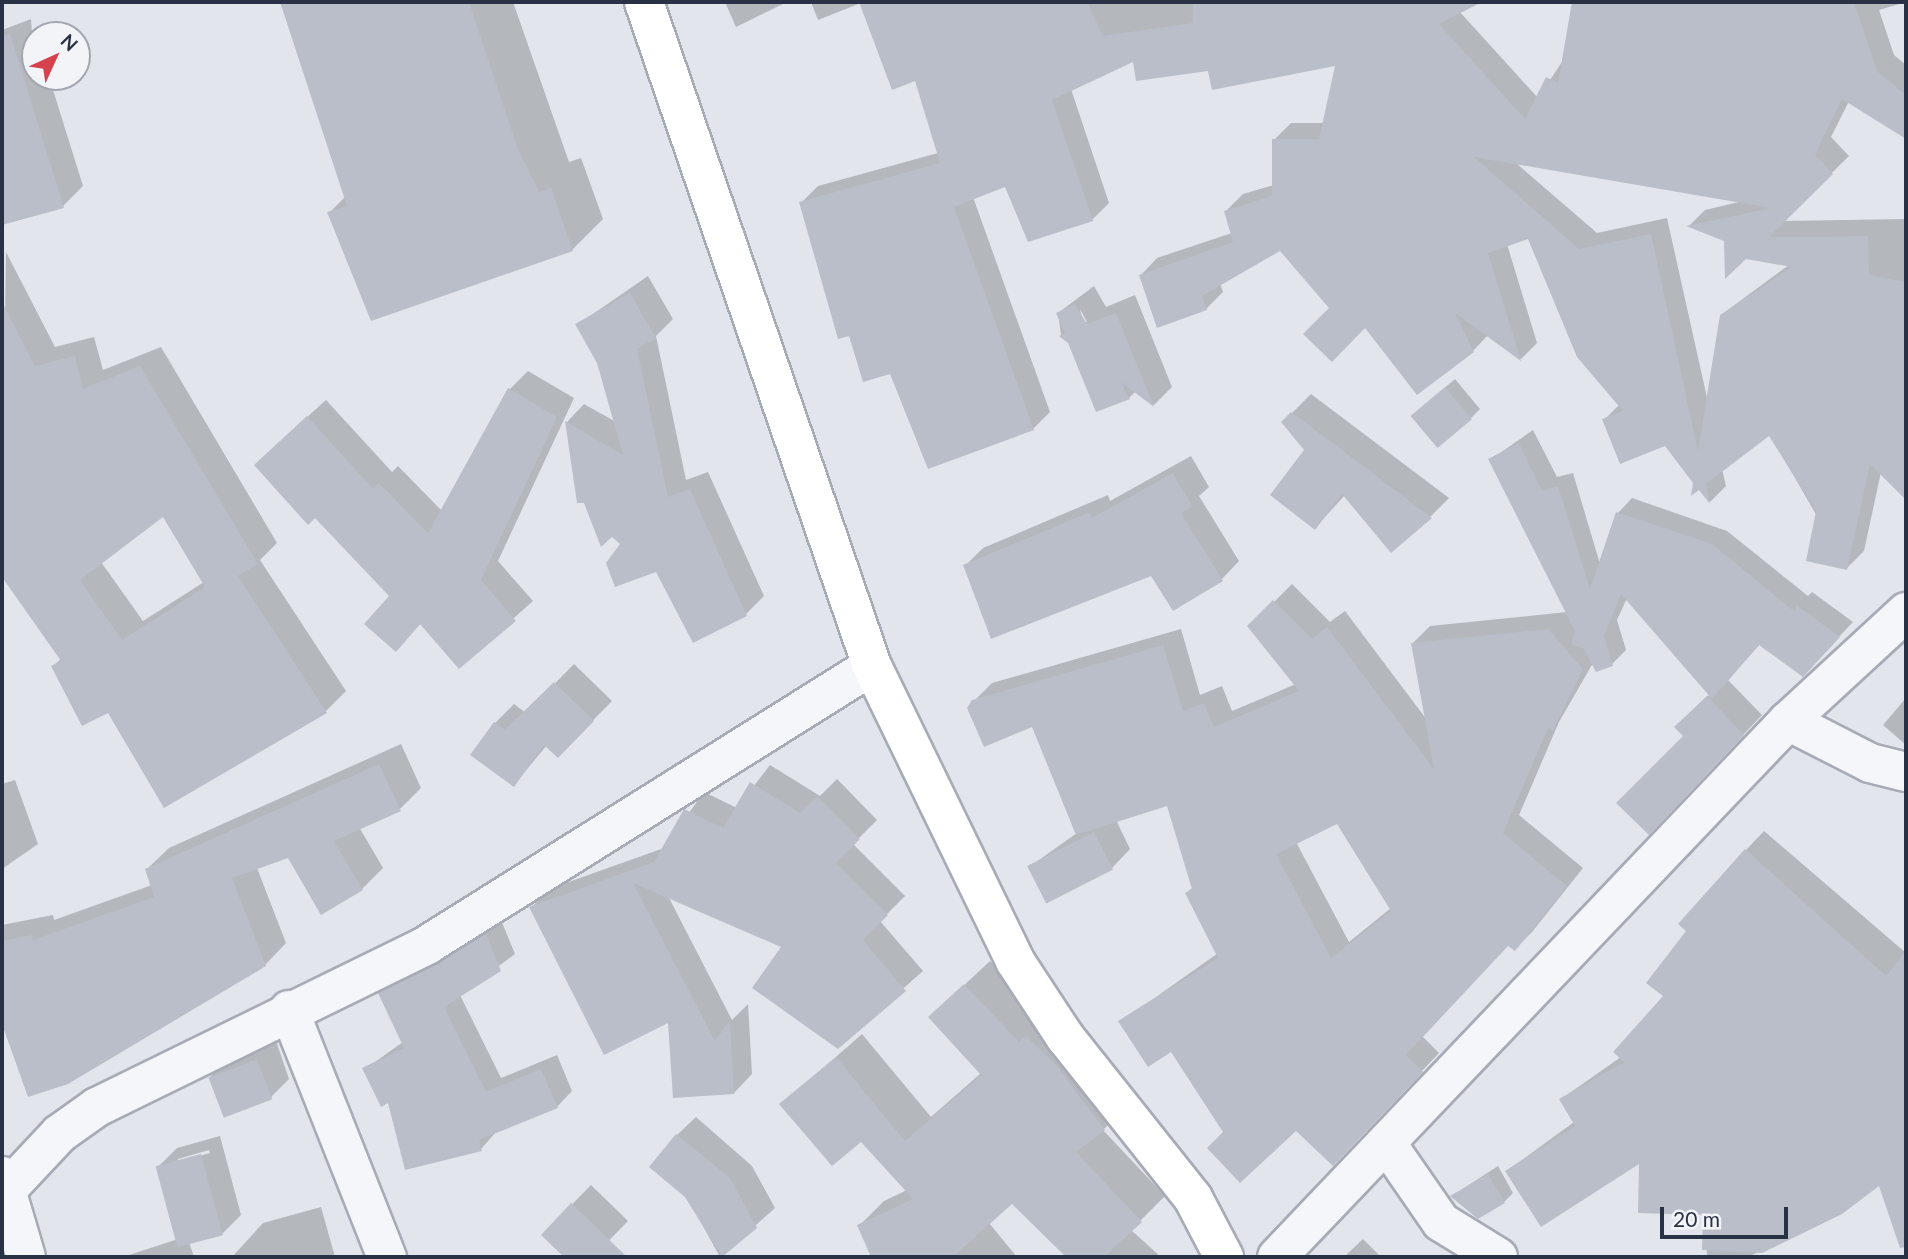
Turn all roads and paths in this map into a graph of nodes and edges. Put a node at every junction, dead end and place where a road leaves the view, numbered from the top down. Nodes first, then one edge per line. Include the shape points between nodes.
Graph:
1 (644, 2) edge
2 (1906, 612) edge
3 (872, 666) junction
4 (1788, 721) junction
5 (1906, 772) edge
6 (289, 1010) junction
7 (1387, 1144) junction
8 (3, 1188) edge
9 (26, 1257) edge
10 (387, 1257) edge
11 (1224, 1257) edge
12 (1277, 1257) edge
13 (1498, 1257) edge

1 - 3 street
2 - 4 street
3 - 6 street via 426,945
3 - 11 street via 1015,961 1065,1037 1193,1198
4 - 5 street via 1870,763
4 - 7 street
6 - 8 street via 97,1107 59,1134
6 - 10 street
7 - 12 street
7 - 13 street via 1441,1222
8 - 9 street

